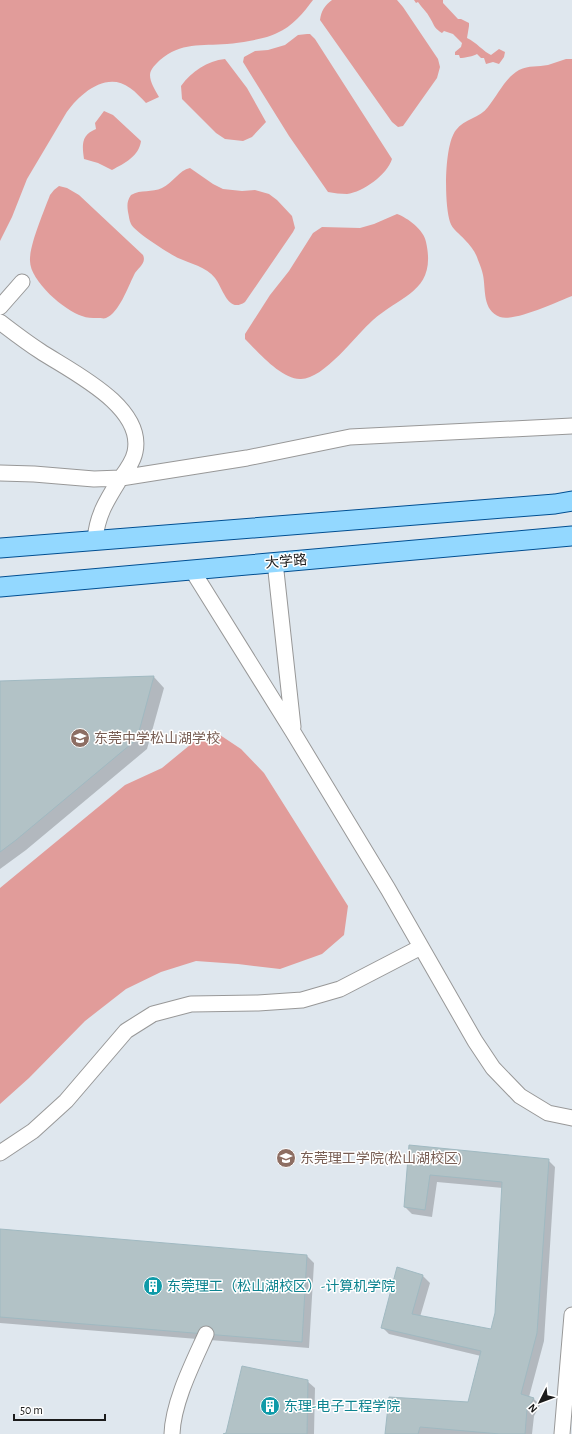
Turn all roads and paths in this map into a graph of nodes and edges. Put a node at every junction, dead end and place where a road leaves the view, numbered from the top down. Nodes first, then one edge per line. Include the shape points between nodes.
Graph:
1 (22, 282) dead end
2 (0, 307) edge
3 (0, 322) edge
4 (572, 426) edge
5 (0, 473) edge
6 (121, 478) junction
7 (572, 501) edge
8 (572, 536) edge
9 (95, 540) junction
10 (0, 548) edge
11 (275, 562) junction
12 (192, 570) junction
13 (0, 587) edge
14 (293, 732) junction
15 (421, 947) junction
16 (572, 1118) edge
17 (0, 1153) edge
18 (572, 1315) edge
19 (206, 1334) dead end
20 (172, 1434) edge
21 (562, 1434) edge

1 - 2 street
3 - 6 street via 41,352 85,378 119,408 127,419 136,441 135,452
4 - 6 street via 350,437 246,458
5 - 6 street via 94,479
6 - 9 street via 102,508 96,526
7 - 9 main road
8 - 11 main road, 大学路
9 - 10 main road
11 - 12 main road, 大学路
11 - 14 street
12 - 13 main road, 大学路
12 - 14 street
14 - 15 street
15 - 16 street via 493,1068 520,1096 548,1113
15 - 17 street via 340,988 302,1000 191,1004 153,1014 126,1031 66,1101 33,1131
18 - 21 street
19 - 20 street via 172,1421

